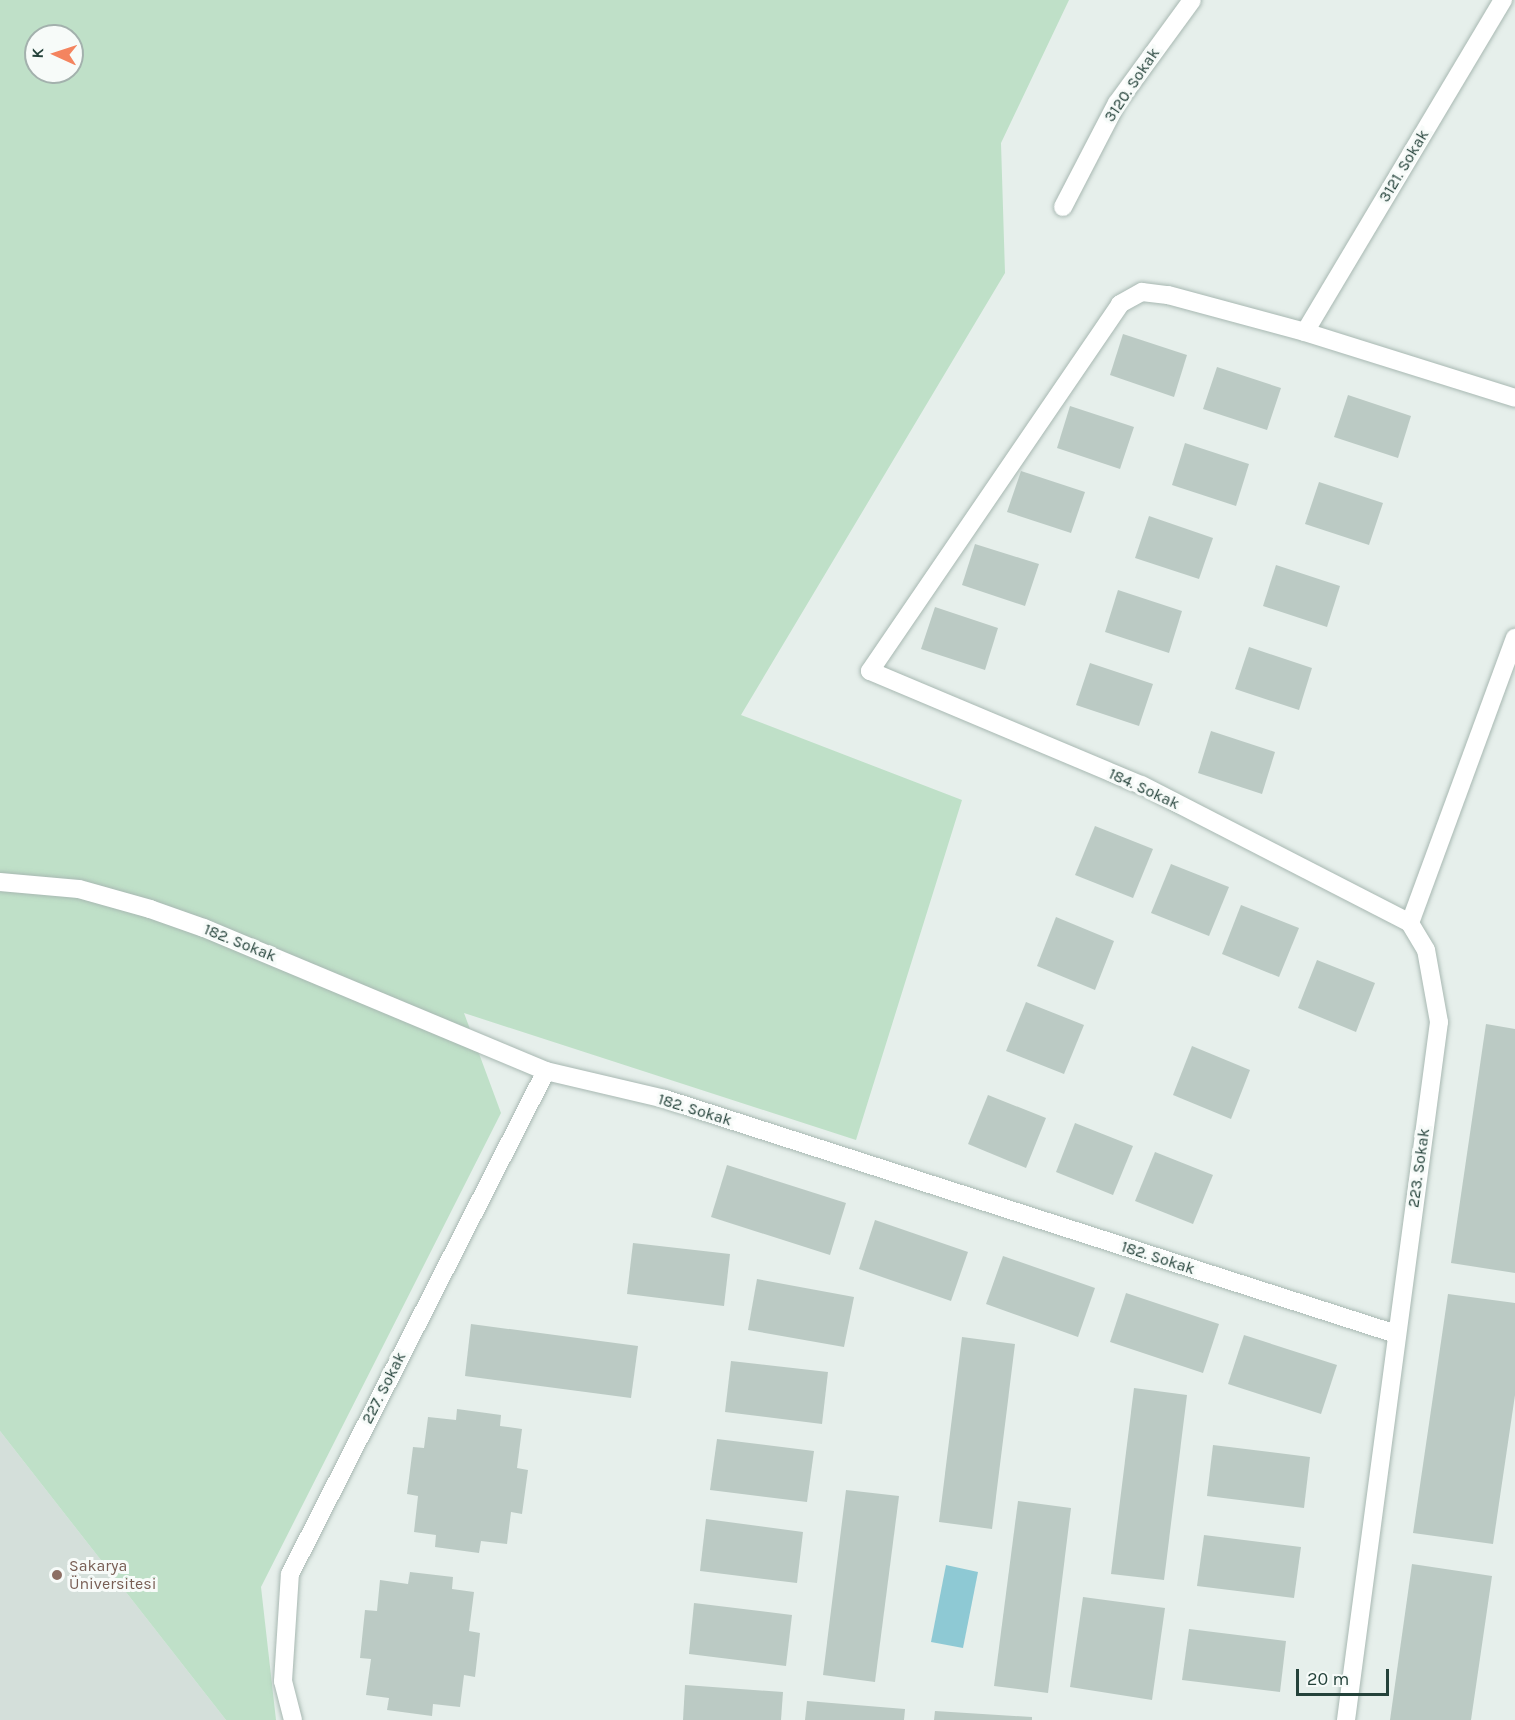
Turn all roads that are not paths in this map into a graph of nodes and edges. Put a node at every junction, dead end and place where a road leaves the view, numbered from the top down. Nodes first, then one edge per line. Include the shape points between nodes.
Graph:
1 (1192, 0) edge
2 (1503, 0) edge
3 (1063, 207) dead end
4 (1305, 332) junction
5 (1515, 398) edge
6 (1515, 638) edge
7 (0, 882) edge
8 (1410, 923) junction
9 (546, 1071) junction
10 (1396, 1334) junction
11 (293, 1720) edge
12 (1346, 1720) edge

1 - 3 street, 3120. Sokak via 1117,103
2 - 4 street, 3121. Sokak
4 - 5 street
4 - 8 street, 184. Sokak via 1168,295 1142,292 1120,304 870,671 1141,785
6 - 8 street
7 - 9 street, 182. Sokak via 79,889 150,909
8 - 10 street, 223. Sokak via 1426,950 1439,1022
9 - 10 street, 182. Sokak via 665,1100
9 - 11 street, 227. Sokak via 290,1574 282,1681
10 - 12 street, 223. Sokak

